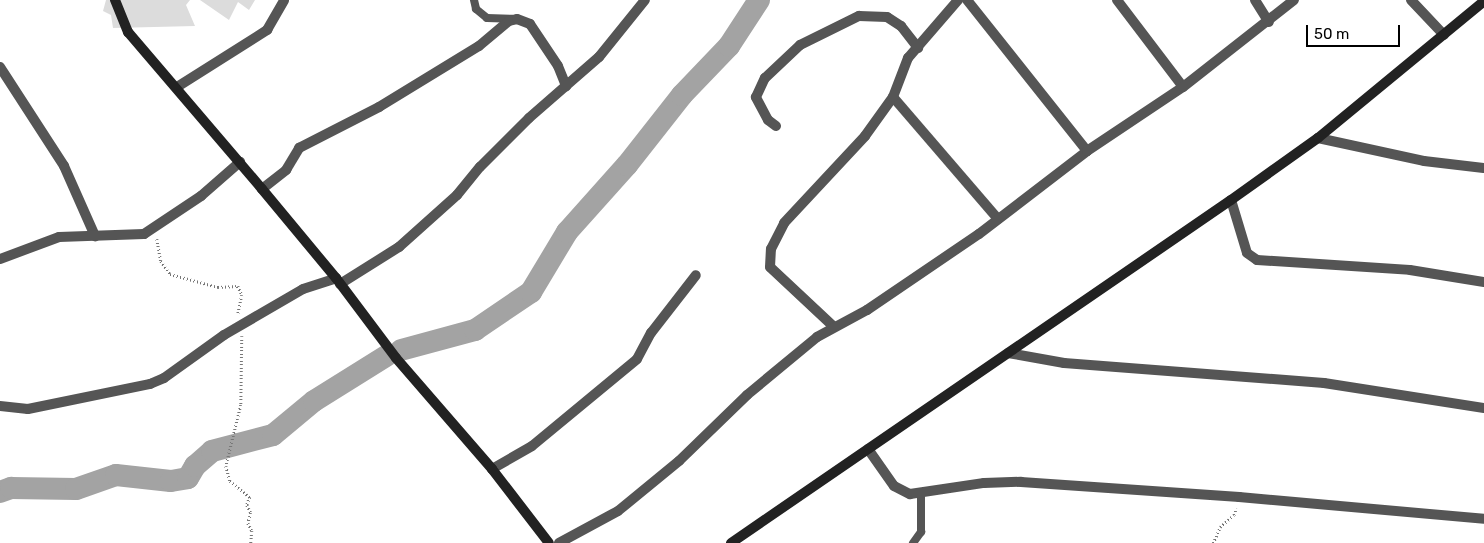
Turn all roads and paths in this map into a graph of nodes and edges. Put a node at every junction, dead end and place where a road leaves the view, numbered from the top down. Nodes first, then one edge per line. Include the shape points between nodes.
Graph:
1 (115, 0) edge
2 (284, 0) edge
3 (474, 0) edge
4 (645, 0) edge
5 (958, 0) edge
6 (967, 0) edge
7 (1117, 0) edge
8 (1254, 0) edge
9 (1294, 0) edge
10 (1411, 0) edge
11 (1484, 1) edge
12 (516, 19) junction
13 (1269, 22) junction
14 (1444, 35) junction
15 (918, 48) junction
16 (0, 67) edge
17 (566, 86) junction
18 (177, 87) junction
19 (1183, 87) junction
20 (893, 98) junction
21 (776, 126) dead end
22 (1318, 138) junction
23 (1087, 152) junction
24 (240, 162) junction
25 (1484, 168) edge
26 (262, 189) junction
27 (1232, 200) junction
28 (998, 219) junction
29 (152, 230) junction
30 (95, 236) junction
31 (0, 259) edge
32 (696, 275) dead end
33 (338, 281) junction
34 (1484, 282) edge
35 (238, 326) junction
36 (833, 326) junction
37 (1008, 353) junction
38 (0, 406) edge
39 (1484, 408) edge
40 (868, 449) junction
41 (492, 469) junction
42 (920, 495) junction
43 (1239, 497) junction
44 (1484, 519) edge
45 (250, 543) edge
46 (549, 543) edge
47 (560, 543) edge
48 (731, 543) edge
49 (913, 543) edge
50 (1212, 543) edge

1 - 18 street via 128,32
2 - 18 street via 267,30
3 - 12 lane via 476,10 487,18
4 - 17 street via 610,45
5 - 15 street
6 - 23 street
7 - 19 street
8 - 13 street
9 - 13 street
10 - 14 street
11 - 14 street
12 - 17 street via 530,24 558,66
12 - 26 street via 379,107 299,148 286,170
13 - 19 street
14 - 22 street
15 - 20 street via 908,58
15 - 21 street via 901,26 887,17 859,16 800,45 765,78 756,97 768,120
16 - 30 street via 64,166
17 - 33 street via 411,237
18 - 24 street
19 - 23 street
20 - 28 street
20 - 36 street via 865,136 784,223 769,257 770,267
22 - 25 street via 1424,161
22 - 27 street
23 - 28 street
24 - 26 street
24 - 29 street via 201,196
26 - 33 street
27 - 34 street via 1247,253 1257,260 1427,271
27 - 37 street
28 - 36 street via 878,303
29 - 30 street via 133,236
29 - 35 path via 161,261 170,274 218,287 238,286 242,294
30 - 31 street via 58,237
32 - 41 street via 651,333 637,359 540,440
33 - 35 street via 303,290
33 - 41 street via 396,358
35 - 38 street via 164,378 150,384 28,409
35 - 45 path via 244,343 241,405 226,466 230,481 250,497 247,505 251,512 248,523 252,530
36 - 47 street via 747,395 679,461 618,511
37 - 39 street via 1064,363 1324,383
37 - 40 street
40 - 42 street via 894,486
40 - 48 street
41 - 46 street
42 - 43 street via 984,483 1021,482
42 - 49 lane via 921,532
43 - 44 street
43 - 50 path via 1234,515 1220,527

